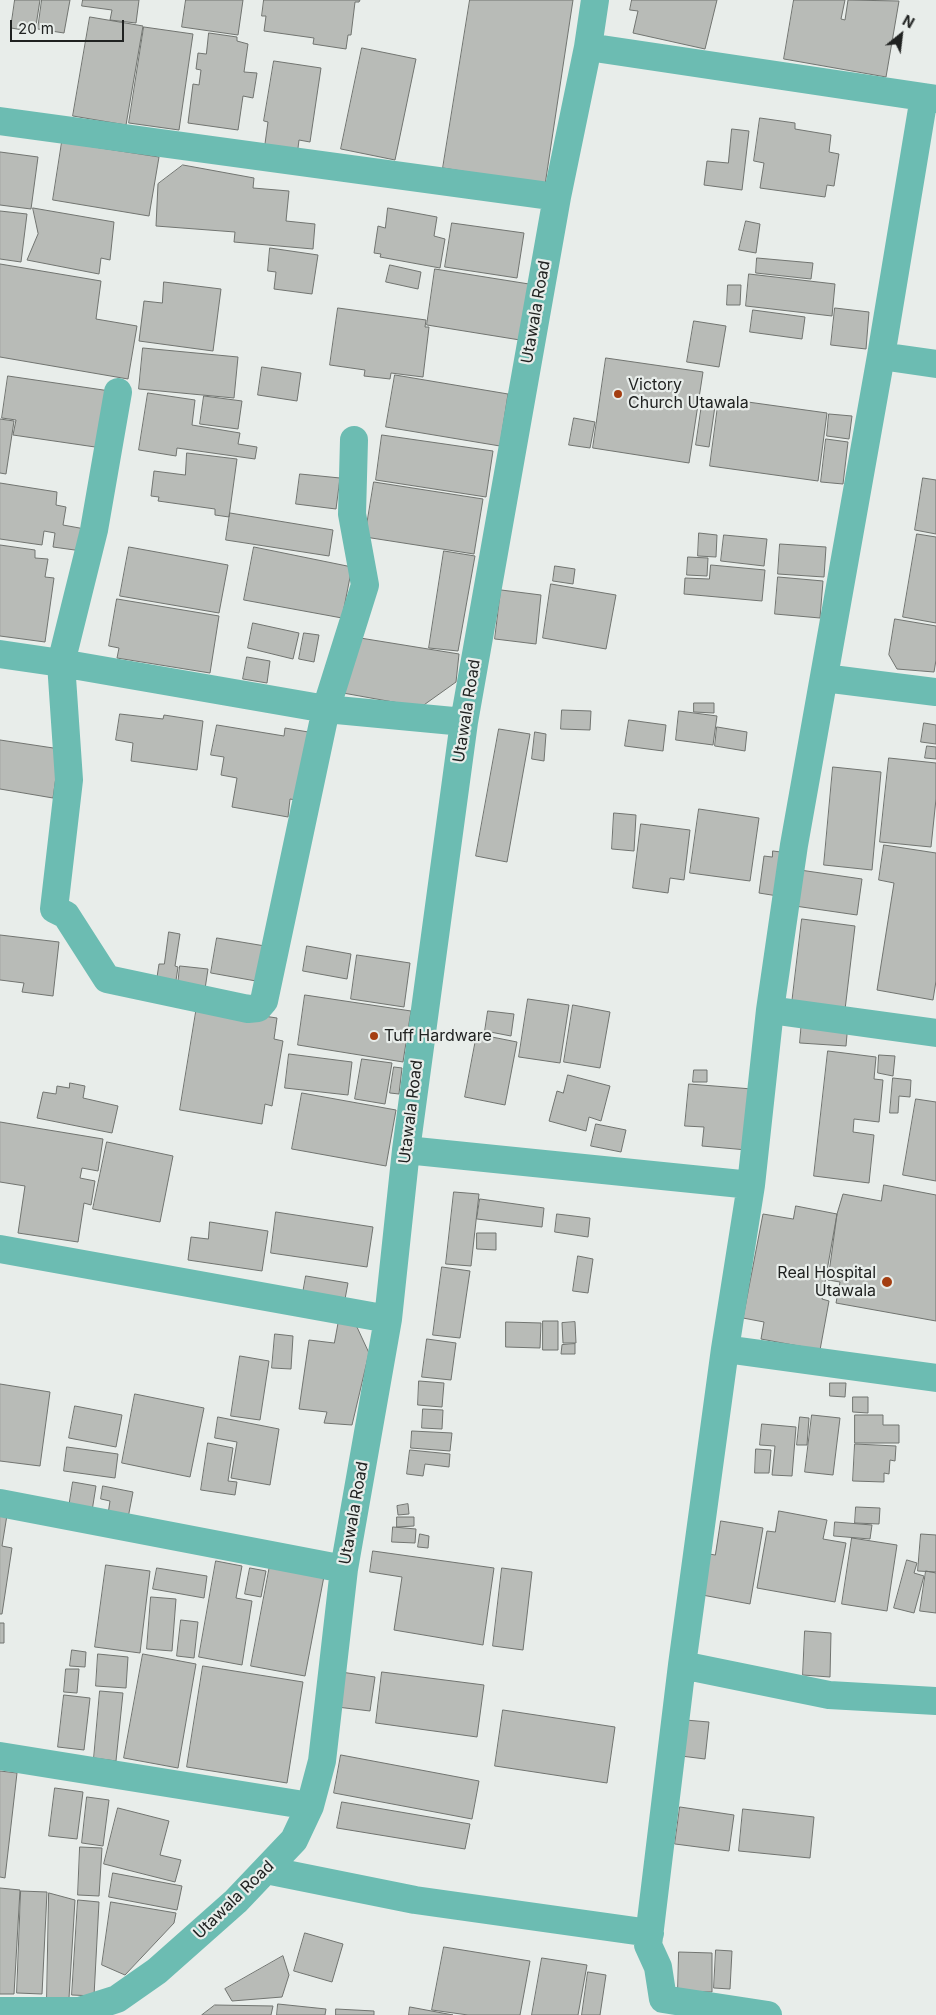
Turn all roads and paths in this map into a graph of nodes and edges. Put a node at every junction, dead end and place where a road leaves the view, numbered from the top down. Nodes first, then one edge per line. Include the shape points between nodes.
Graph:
1 (594, 0) edge
2 (588, 47) junction
3 (930, 98) edge
4 (0, 120) edge
5 (556, 197) junction
6 (881, 356) junction
7 (936, 364) edge
8 (118, 392) dead end
9 (354, 440) dead end
10 (0, 654) edge
11 (61, 663) junction
12 (824, 678) junction
13 (936, 692) edge
14 (326, 709) junction
15 (464, 722) junction
16 (770, 1010) junction
17 (936, 1033) edge
18 (406, 1150) junction
19 (751, 1185) junction
20 (0, 1249) edge
21 (388, 1319) junction
22 (725, 1349) junction
23 (936, 1378) edge
24 (0, 1503) edge
25 (344, 1569) junction
26 (682, 1665) junction
27 (936, 1701) edge
28 (0, 1756) edge
29 (310, 1806) junction
30 (266, 1870) junction
31 (650, 1933) junction
32 (0, 2011) edge
33 (768, 2015) edge

1 - 2 street, Utawala Road
2 - 3 street
2 - 5 street, Utawala Road
3 - 6 street
4 - 5 street
5 - 15 street, Utawala Road
6 - 7 street
6 - 12 street
8 - 11 street via 94,530
9 - 14 street via 352,514 364,586
10 - 11 street
11 - 14 street
11 - 14 street via 69,780 54,909 66,915 107,979 248,1009 258,1008 264,1000
12 - 13 street
12 - 16 street via 794,845
14 - 15 street
15 - 18 street, Utawala Road
16 - 17 street
16 - 19 street
18 - 19 street
18 - 21 street, Utawala Road
19 - 22 street
20 - 21 street
21 - 25 street, Utawala Road
22 - 23 street
22 - 26 street
24 - 25 street
25 - 29 street, Utawala Road via 322,1760
26 - 27 street via 829,1695
26 - 31 street
28 - 29 street
29 - 30 street, Utawala Road via 294,1840
30 - 31 street via 415,1900
30 - 32 street, Utawala Road via 157,1971 117,1999 79,2011
31 - 33 street via 648,1944 658,1967 663,1999

